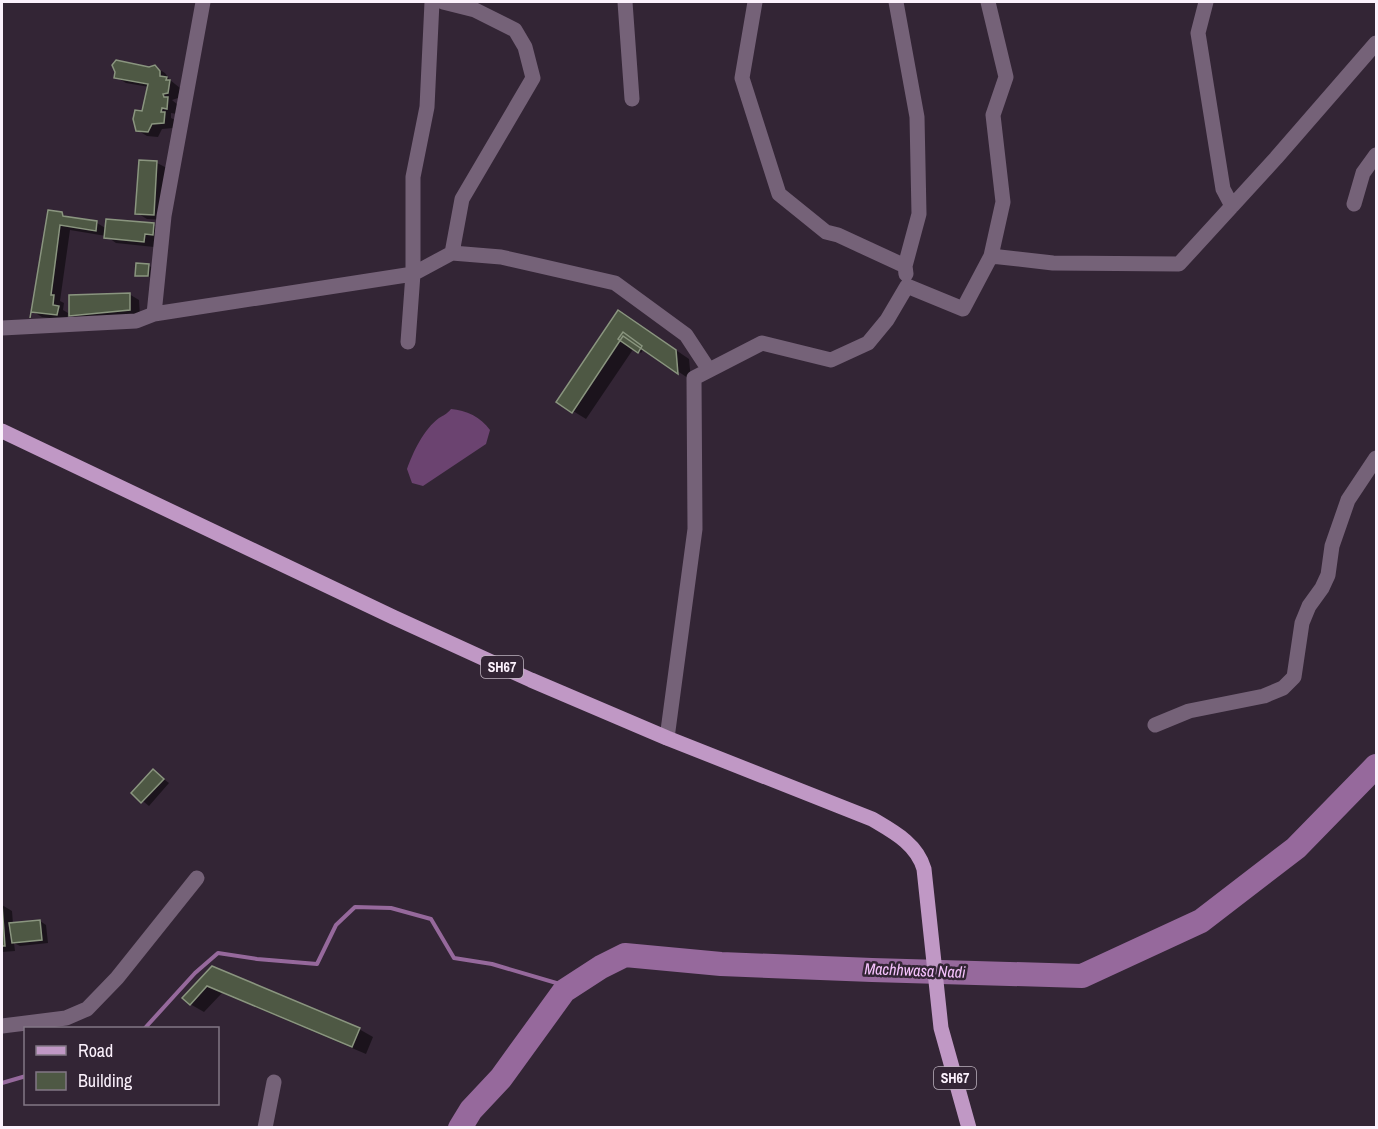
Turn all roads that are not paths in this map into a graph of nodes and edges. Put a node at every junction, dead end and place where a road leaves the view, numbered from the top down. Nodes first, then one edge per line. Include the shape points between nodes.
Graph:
1 (203, 2) edge
2 (432, 2) edge
3 (443, 2) edge
4 (625, 2) edge
5 (755, 2) edge
6 (896, 2) edge
7 (988, 2) edge
8 (1206, 2) edge
9 (1377, 42) edge
10 (632, 99) dead end
11 (1377, 154) edge
12 (1354, 204) dead end
13 (1232, 206) junction
14 (452, 254) junction
15 (991, 256) junction
16 (905, 266) junction
17 (413, 274) junction
18 (907, 286) junction
19 (154, 314) junction
20 (2, 328) edge
21 (408, 342) dead end
22 (709, 370) junction
23 (2, 431) edge
24 (1377, 458) edge
25 (1155, 725) dead end
26 (667, 738) junction
27 (197, 878) dead end
28 (2, 1026) edge
29 (274, 1082) dead end
30 (265, 1128) edge
31 (969, 1128) edge

1 - 19 street via 164,216
2 - 17 street via 427,107 413,177
3 - 14 street via 475,10 515,30 525,47 533,78 462,199
4 - 10 street
5 - 16 street via 742,78 779,194 826,232
6 - 16 street via 917,117 918,214
7 - 15 street via 1006,77 993,115 1003,202
8 - 13 street via 1198,33 1223,189
9 - 13 street
11 - 12 street via 1363,173
13 - 15 street via 1179,264 1053,263
14 - 17 street
14 - 22 street via 501,256 615,283 686,335
15 - 18 street via 963,309
16 - 18 street
17 - 19 street
17 - 21 street
18 - 22 street via 868,343 831,360 762,343
19 - 20 street via 136,321
22 - 26 street via 694,378 695,529
23 - 26 main road, SH67 via 393,617
24 - 25 street via 1348,500 1332,546 1328,575 1302,623 1294,677 1283,688 1264,696 1189,711
26 - 31 main road, SH67 via 872,819 912,847 924,869 941,1028
27 - 28 street via 87,1010 66,1018
29 - 30 street

